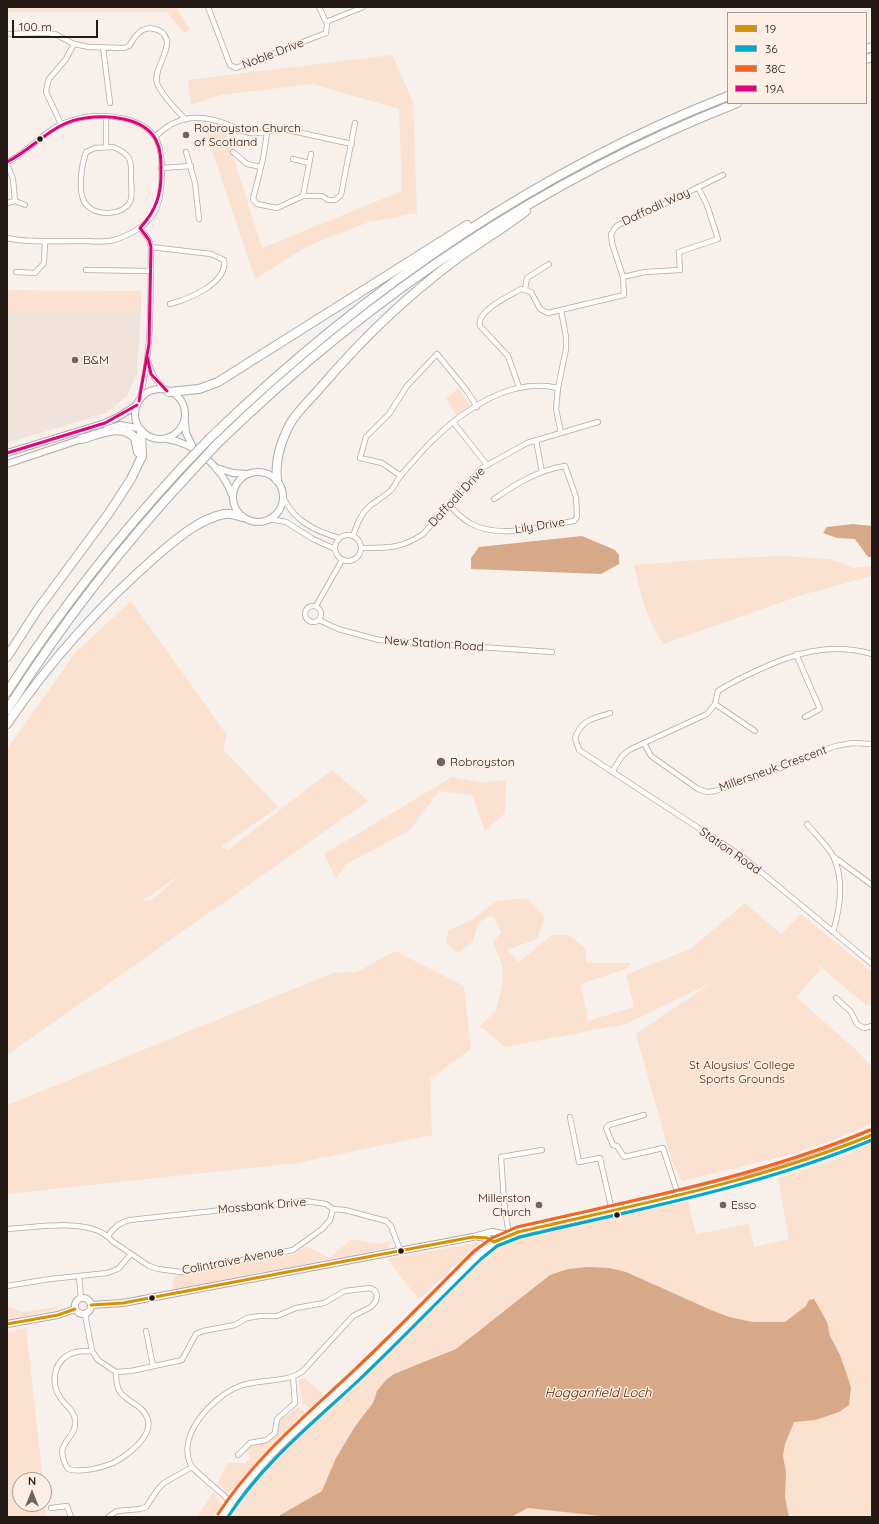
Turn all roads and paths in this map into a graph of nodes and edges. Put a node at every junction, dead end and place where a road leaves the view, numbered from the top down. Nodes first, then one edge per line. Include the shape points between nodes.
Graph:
1 (209, 7) edge
2 (319, 7) edge
3 (364, 7) edge
4 (326, 22) junction
5 (7, 34) edge
6 (74, 44) junction
7 (103, 47) junction
8 (727, 96) edge
9 (110, 103) dead end
10 (735, 104) edge
11 (106, 117) junction
12 (184, 118) junction
13 (355, 123) dead end
14 (61, 124) junction
15 (267, 133) junction
16 (155, 137) junction
17 (352, 144) junction
18 (106, 147) junction
19 (186, 152) dead end
20 (233, 152) dead end
21 (311, 154) dead end
22 (293, 159) dead end
23 (7, 163) edge
24 (309, 163) junction
25 (191, 166) junction
26 (261, 167) junction
27 (161, 168) junction
28 (723, 175) dead end
29 (698, 187) junction
30 (536, 188) junction
31 (555, 189) junction
32 (303, 196) junction
33 (14, 201) junction
34 (7, 203) edge
35 (25, 205) dead end
36 (199, 219) dead end
37 (140, 228) junction
38 (7, 238) edge
39 (45, 241) junction
40 (151, 247) junction
41 (549, 264) dead end
42 (86, 270) dead end
43 (150, 271) junction
44 (16, 272) dead end
45 (623, 277) junction
46 (525, 289) junction
47 (170, 304) dead end
48 (561, 310) junction
49 (147, 359) junction
50 (519, 387) junction
51 (558, 388) junction
52 (168, 392) junction
53 (138, 403) junction
54 (477, 407) junction
55 (185, 421) junction
56 (598, 422) dead end
57 (454, 423) junction
58 (140, 429) junction
59 (561, 433) junction
60 (163, 438) junction
61 (81, 439) junction
62 (536, 440) junction
63 (193, 447) junction
64 (7, 453) edge
65 (7, 464) edge
66 (487, 464) junction
67 (215, 468) junction
68 (136, 470) junction
69 (542, 472) junction
70 (248, 474) junction
71 (401, 476) junction
72 (277, 480) junction
73 (232, 495) junction
74 (283, 497) junction
75 (494, 498) dead end
76 (449, 505) junction
77 (242, 517) junction
78 (270, 519) junction
79 (353, 536) junction
80 (339, 538) junction
81 (361, 548) junction
82 (335, 549) junction
83 (342, 560) junction
84 (316, 606) junction
85 (319, 620) junction
86 (552, 652) dead end
87 (796, 654) junction
88 (872, 654) edge
89 (7, 657) edge
90 (7, 692) edge
91 (715, 704) junction
92 (7, 710) edge
93 (610, 713) dead end
94 (806, 717) dead end
95 (7, 724) edge
96 (755, 731) dead end
97 (644, 743) junction
98 (872, 744) edge
99 (612, 772) junction
100 (807, 824) dead end
101 (834, 857) junction
102 (872, 885) edge
103 (833, 932) junction
104 (871, 963) edge
105 (836, 998) dead end
106 (872, 1026) edge
107 (644, 1115) dead end
108 (570, 1117) dead end
109 (872, 1135) edge
110 (542, 1150) dead end
111 (678, 1195) junction
112 (333, 1209) junction
113 (612, 1211) junction
114 (7, 1229) edge
115 (509, 1235) junction
116 (108, 1236) junction
117 (473, 1237) junction
118 (494, 1242) junction
119 (400, 1250) junction
120 (131, 1254) junction
121 (79, 1276) junction
122 (7, 1286) edge
123 (81, 1298) junction
124 (91, 1305) junction
125 (74, 1309) junction
126 (84, 1314) junction
127 (7, 1324) edge
128 (146, 1331) dead end
129 (92, 1351) junction
130 (153, 1366) junction
131 (116, 1372) junction
132 (293, 1378) junction
133 (238, 1455) dead end
134 (192, 1467) junction
135 (231, 1502) junction
136 (52, 1508) edge
137 (71, 1517) edge
138 (108, 1517) edge
139 (222, 1517) edge

1 - 4 street, Noble Drive via 230,65 236,68 326,33
2 - 4 street
3 - 4 street
5 - 6 street via 55,34
6 - 7 street
6 - 14 street via 66,59 49,79 46,92
7 - 9 street
7 - 12 street via 129,46 136,34 145,28 153,27 162,32 167,41 166,51 156,76 158,84
8 - 30 highway via 622,143
10 - 31 highway via 623,154
11 - 14 street via 86,117
11 - 16 street via 124,118 142,125
11 - 18 street
12 - 15 street via 216,120 246,132
12 - 16 street via 165,127
13 - 17 street
14 - 23 street
15 - 17 street via 283,129
15 - 26 street
16 - 27 street via 161,150
17 - 32 street via 341,195 335,200 328,200 322,196
18 - 18 street via 86,152 81,181 84,202 92,209 117,213 131,200 130,161 126,153 113,147
19 - 25 street
20 - 26 street via 247,164
21 - 24 street
22 - 24 street
23 - 33 street via 13,179
24 - 32 street
25 - 27 street
25 - 36 street
26 - 32 street via 253,199 257,204 277,208
27 - 37 street via 161,193 156,209
28 - 29 street, Daffodil Way
29 - 45 street, Daffodil Way via 614,229 611,234 612,243
29 - 45 street via 707,205 718,240 679,252 680,270 645,272
30 - 52 highway via 453,232 218,382 199,389
30 - 90 highway, bridge via 435,251 351,313 275,377 210,438 136,518 83,583
31 - 72 highway via 458,259 398,308 359,345 290,424 278,455
31 - 92 highway, bridge via 440,259 363,316 298,369 217,444 136,533 90,590
33 - 34 street
33 - 35 street
37 - 39 street via 110,241
37 - 40 street
38 - 39 street
39 - 44 street via 44,263 35,273
40 - 43 street
40 - 47 street via 211,254 224,260 225,267 220,276 206,288 187,299
41 - 46 street via 527,278
42 - 43 street
43 - 49 street
45 - 48 street via 624,295
46 - 48 street via 531,292 543,312
46 - 50 street via 486,311 479,320 481,328 508,356
48 - 51 street via 566,349
49 - 52 street via 151,374
49 - 53 street
50 - 51 street via 536,385
50 - 54 street
51 - 59 street via 556,409
52 - 53 street via 152,390 144,394
52 - 55 street via 181,400 186,413
53 - 58 street via 135,419
53 - 64 street via 105,423
54 - 57 street
54 - 71 street via 437,354 407,386 389,414 366,437 360,458 382,463
55 - 60 street via 174,435
55 - 63 street via 186,434
56 - 59 street, Daffodil Drive
57 - 66 street
57 - 71 street via 432,441
58 - 60 street via 153,437
58 - 61 street via 115,426
58 - 68 highway via 142,456
59 - 62 street, Daffodil Drive
60 - 63 street via 180,441
61 - 65 street
61 - 68 highway via 116,430 129,433 138,443
62 - 66 street, Daffodil Drive
62 - 69 street
63 - 67 street
66 - 76 street, Daffodil Drive
67 - 70 street
67 - 73 street
68 - 89 highway via 110,513 27,624
69 - 75 street, Lily Drive via 521,480
69 - 76 street, Lily Drive via 565,466 570,476 578,511 574,521 518,531 489,530 470,523
70 - 72 street via 262,472
70 - 73 street via 237,482
71 - 79 street via 359,519
72 - 74 street
73 - 77 street via 233,504
74 - 78 street via 279,510
74 - 80 street via 301,521
76 - 81 street, Daffodil Drive via 423,534 412,542 397,547
77 - 78 street via 256,522
77 - 95 highway via 229,514 209,519 189,530 154,559 80,631
78 - 82 street via 286,522
79 - 80 street
79 - 81 street
80 - 82 street
81 - 83 street via 355,559
82 - 83 street
83 - 84 street
84 - 85 street via 321,612
84 - 85 street via 308,607 305,614 309,620
85 - 86 street, New Station Road via 338,629 379,640
87 - 88 street via 846,649
87 - 91 street via 729,684 718,692
87 - 94 street via 820,709
91 - 96 street
91 - 97 street via 707,714
93 - 99 street, Station Road via 587,721 580,726 575,738 579,750
97 - 98 street, Millersneuk Crescent via 652,756 698,789 707,792 776,770 810,754 836,746 852,743
97 - 99 street via 622,756
99 - 103 street, Station Road via 742,857
100 - 101 street
101 - 102 street
101 - 103 street via 839,878 840,900
103 - 104 street, Station Road
105 - 106 street via 851,1012 857,1024 864,1028
107 - 111 street via 609,1124 606,1128 613,1145 617,1146 624,1157 662,1148
108 - 113 street via 579,1162 600,1158
109 - 111 main road via 795,1165
110 - 115 street via 501,1157
111 - 113 main road
112 - 116 street, Mossbank Drive via 326,1204 305,1201 130,1220 114,1227
112 - 119 street, Mossbank Drive via 386,1221 391,1226
112 - 120 street, Colintraive Avenue via 330,1220 322,1229 294,1250 279,1254 181,1272 158,1269
113 - 115 main road
114 - 116 street, Colintraive Avenue via 84,1227
115 - 117 street via 492,1232
115 - 118 main road
116 - 120 street, Colintraive Avenue
117 - 118 street via 487,1238
117 - 119 street
118 - 135 main road via 289,1436 256,1469
119 - 124 street via 124,1303
120 - 121 street via 118,1269
121 - 122 street
121 - 123 street
123 - 124 street via 88,1300
123 - 125 street via 76,1301
124 - 126 street via 90,1310
125 - 126 street
125 - 127 street via 58,1315
126 - 129 street
128 - 130 street
129 - 131 street via 98,1360
129 - 131 street via 66,1356 54,1373 61,1398 74,1414 76,1424 62,1447 62,1455 68,1469 76,1471 112,1463 130,1451 145,1436 148,1421 138,1406 120,1393
130 - 131 street
130 - 132 street via 182,1360 196,1334 203,1331 236,1325 247,1318 277,1316 296,1308 324,1303 345,1291 370,1288 374,1290 377,1295 376,1301 371,1307 354,1316 302,1372
132 - 133 street via 295,1403 277,1419 275,1433 266,1440 250,1444
132 - 134 street via 241,1386 226,1392 200,1418 188,1440
134 - 135 street
134 - 138 street via 164,1483 146,1507 117,1511
135 - 139 main road
136 - 137 street via 67,1506

